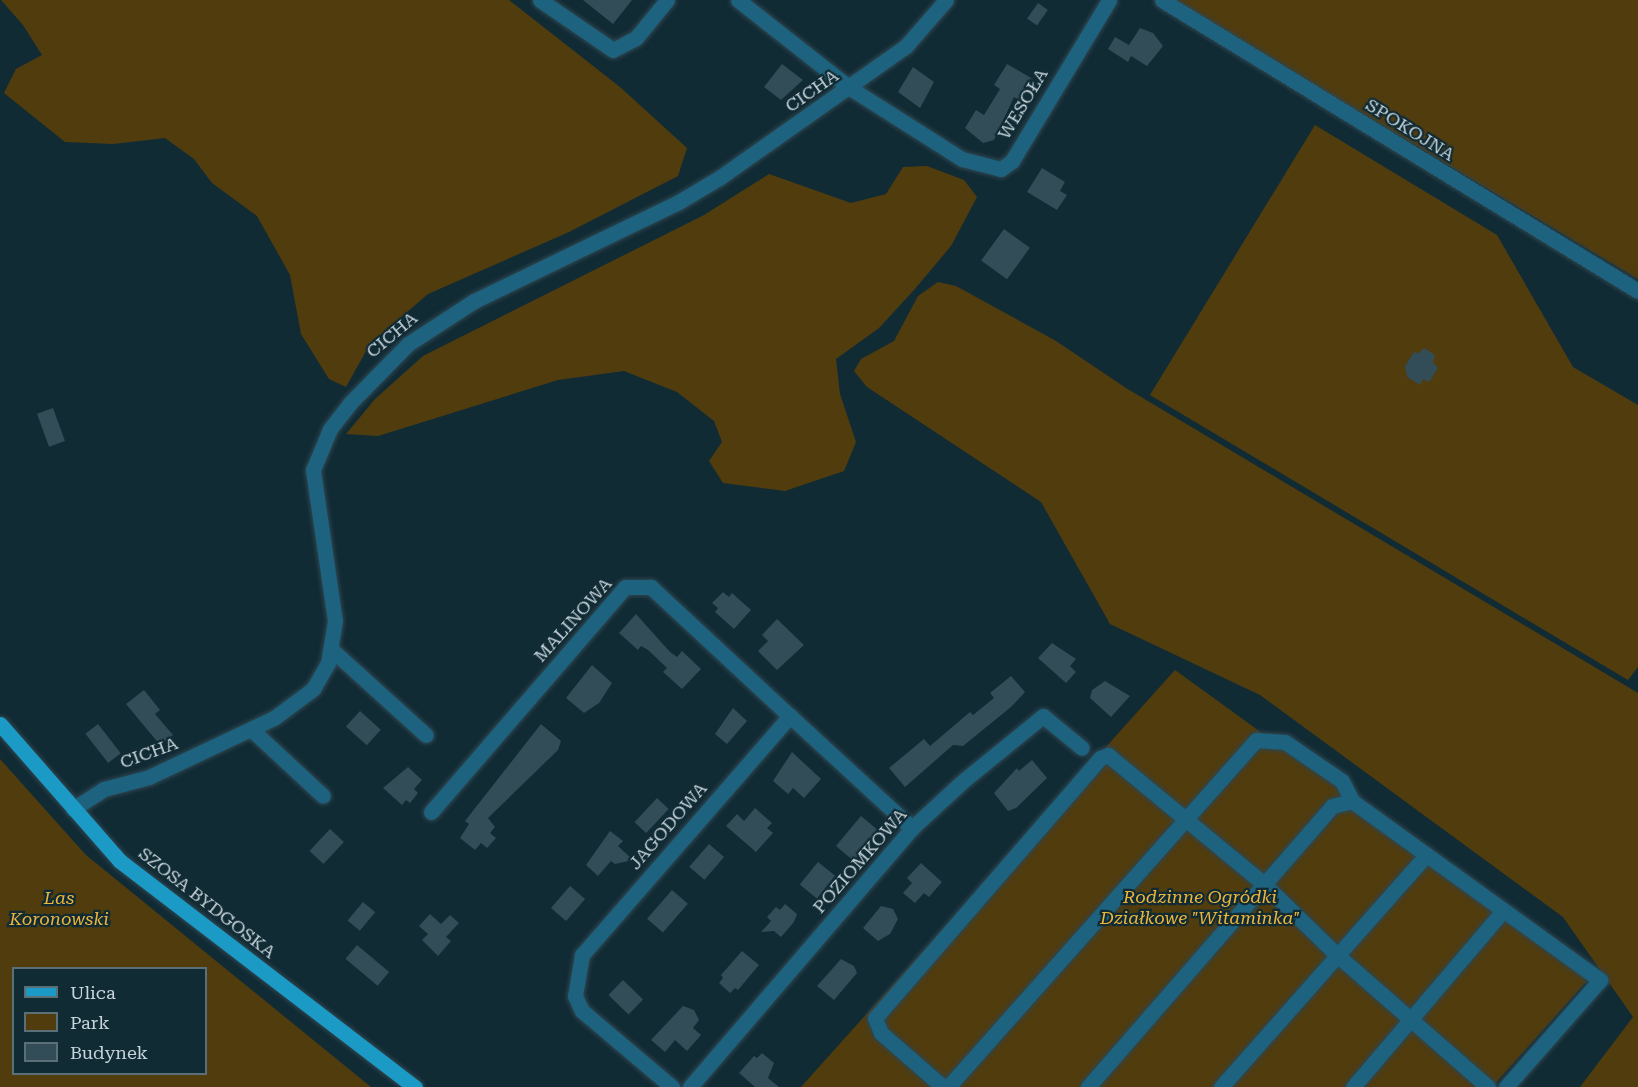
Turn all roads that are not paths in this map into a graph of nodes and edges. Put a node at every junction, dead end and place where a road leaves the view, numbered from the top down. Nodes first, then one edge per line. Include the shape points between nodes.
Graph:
1 (540, 0) edge
2 (667, 0) edge
3 (738, 0) edge
4 (946, 0) edge
5 (1109, 0) edge
6 (1162, 0) edge
7 (850, 88) junction
8 (1638, 291) edge
9 (331, 649) junction
10 (790, 716) junction
11 (0, 724) edge
12 (251, 729) junction
13 (426, 735) dead end
14 (1082, 748) dead end
15 (323, 796) dead end
16 (1352, 801) junction
17 (73, 809) junction
18 (431, 812) dead end
19 (1185, 823) junction
20 (912, 828) junction
21 (1426, 855) junction
22 (1263, 883) junction
23 (1503, 911) junction
24 (1336, 954) junction
25 (1411, 1018) junction
26 (415, 1087) edge
27 (672, 1087) edge
28 (690, 1087) edge
29 (943, 1087) edge
30 (948, 1087) edge
31 (1088, 1087) edge
32 (1221, 1087) edge
33 (1353, 1087) edge
34 (1488, 1087) edge
35 (1506, 1087) edge

1 - 2 street via 613,50 636,38
3 - 7 street
4 - 7 street, CICHA via 906,46
5 - 7 street, WESOŁA via 1012,161 1001,169 962,159
6 - 8 street, SPOKOJNA
7 - 9 street, CICHA via 677,203 439,321 376,374 330,429 313,470 333,597
9 - 12 street, CICHA via 313,689
9 - 13 street
10 - 18 street, MALINOWA via 651,587 625,587
10 - 20 street
10 - 27 street, JAGODOWA via 582,955 575,996 582,1011
11 - 17 main road, SZOSA BYDGOSKA
12 - 15 street
12 - 17 street, CICHA via 149,777 104,789
14 - 20 street, POZIOMKOWA via 1043,716
16 - 19 street via 1342,781 1284,742 1256,740
16 - 21 street
16 - 22 street via 1332,806
17 - 26 main road, SZOSA BYDGOSKA via 120,861
19 - 22 street
19 - 29 street via 1108,755 1100,758 875,1018 881,1033
19 - 30 street
20 - 28 street, POZIOMKOWA
21 - 23 street
21 - 24 street
22 - 24 street
22 - 31 street
23 - 25 street
23 - 35 street via 1600,980
24 - 25 street
24 - 32 street
25 - 33 street
25 - 34 street

